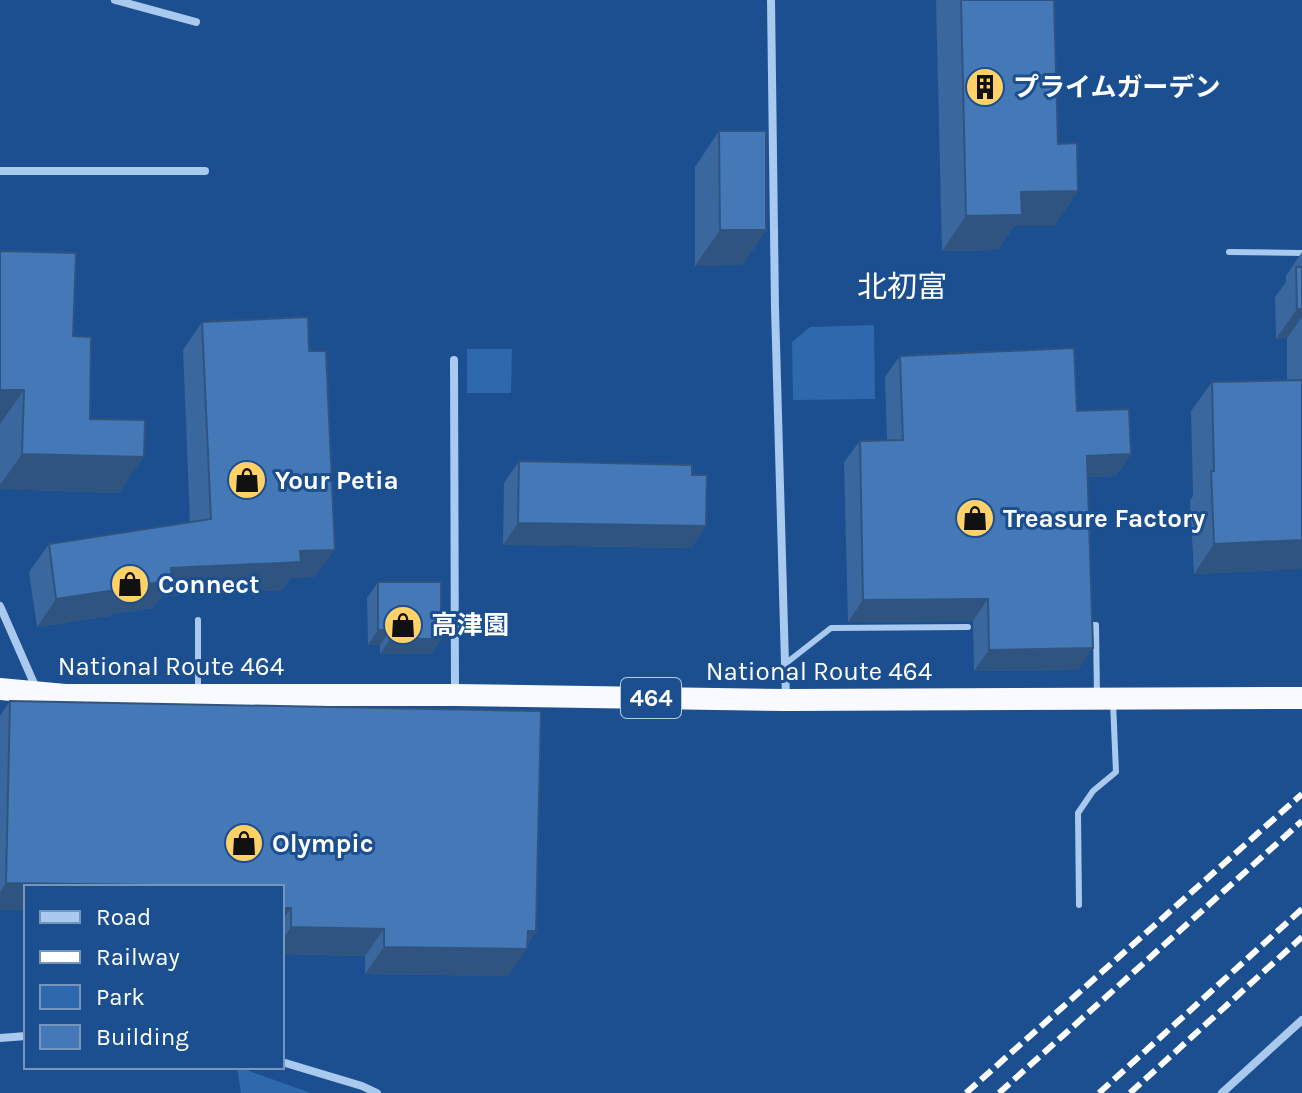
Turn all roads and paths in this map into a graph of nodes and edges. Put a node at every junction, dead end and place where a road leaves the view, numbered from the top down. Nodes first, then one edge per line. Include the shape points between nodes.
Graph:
1 (115, 0) edge
2 (771, 0) edge
3 (196, 22) dead end
4 (0, 171) edge
5 (205, 171) dead end
6 (1229, 252) dead end
7 (1302, 253) edge
8 (454, 360) dead end
9 (0, 606) edge
10 (198, 620) dead end
11 (1082, 625) edge
12 (968, 627) edge
13 (785, 664) junction
14 (0, 689) edge
15 (38, 693) junction
16 (455, 695) junction
17 (198, 696) junction
18 (1105, 698) junction
19 (1302, 698) edge
20 (786, 700) junction
21 (1079, 905) dead end
22 (1302, 1020) edge
23 (24, 1036) edge
24 (0, 1038) edge
25 (284, 1063) edge
26 (377, 1093) edge
27 (1222, 1093) edge

1 - 3 street
2 - 13 street
4 - 5 street
6 - 7 lane
8 - 16 street
9 - 15 street
10 - 17 lane
11 - 18 lane via 1096,625
12 - 13 lane via 831,628
13 - 20 street
14 - 15 highway, National Route 464 / 464
15 - 17 highway, National Route 464 / 464
16 - 17 highway, National Route 464 / 464
16 - 20 highway, National Route 464 / 464
18 - 19 highway, National Route 464 / 464
18 - 20 highway, National Route 464 / 464
18 - 21 lane via 1116,772 1078,813
22 - 27 street
23 - 24 street
25 - 26 street

